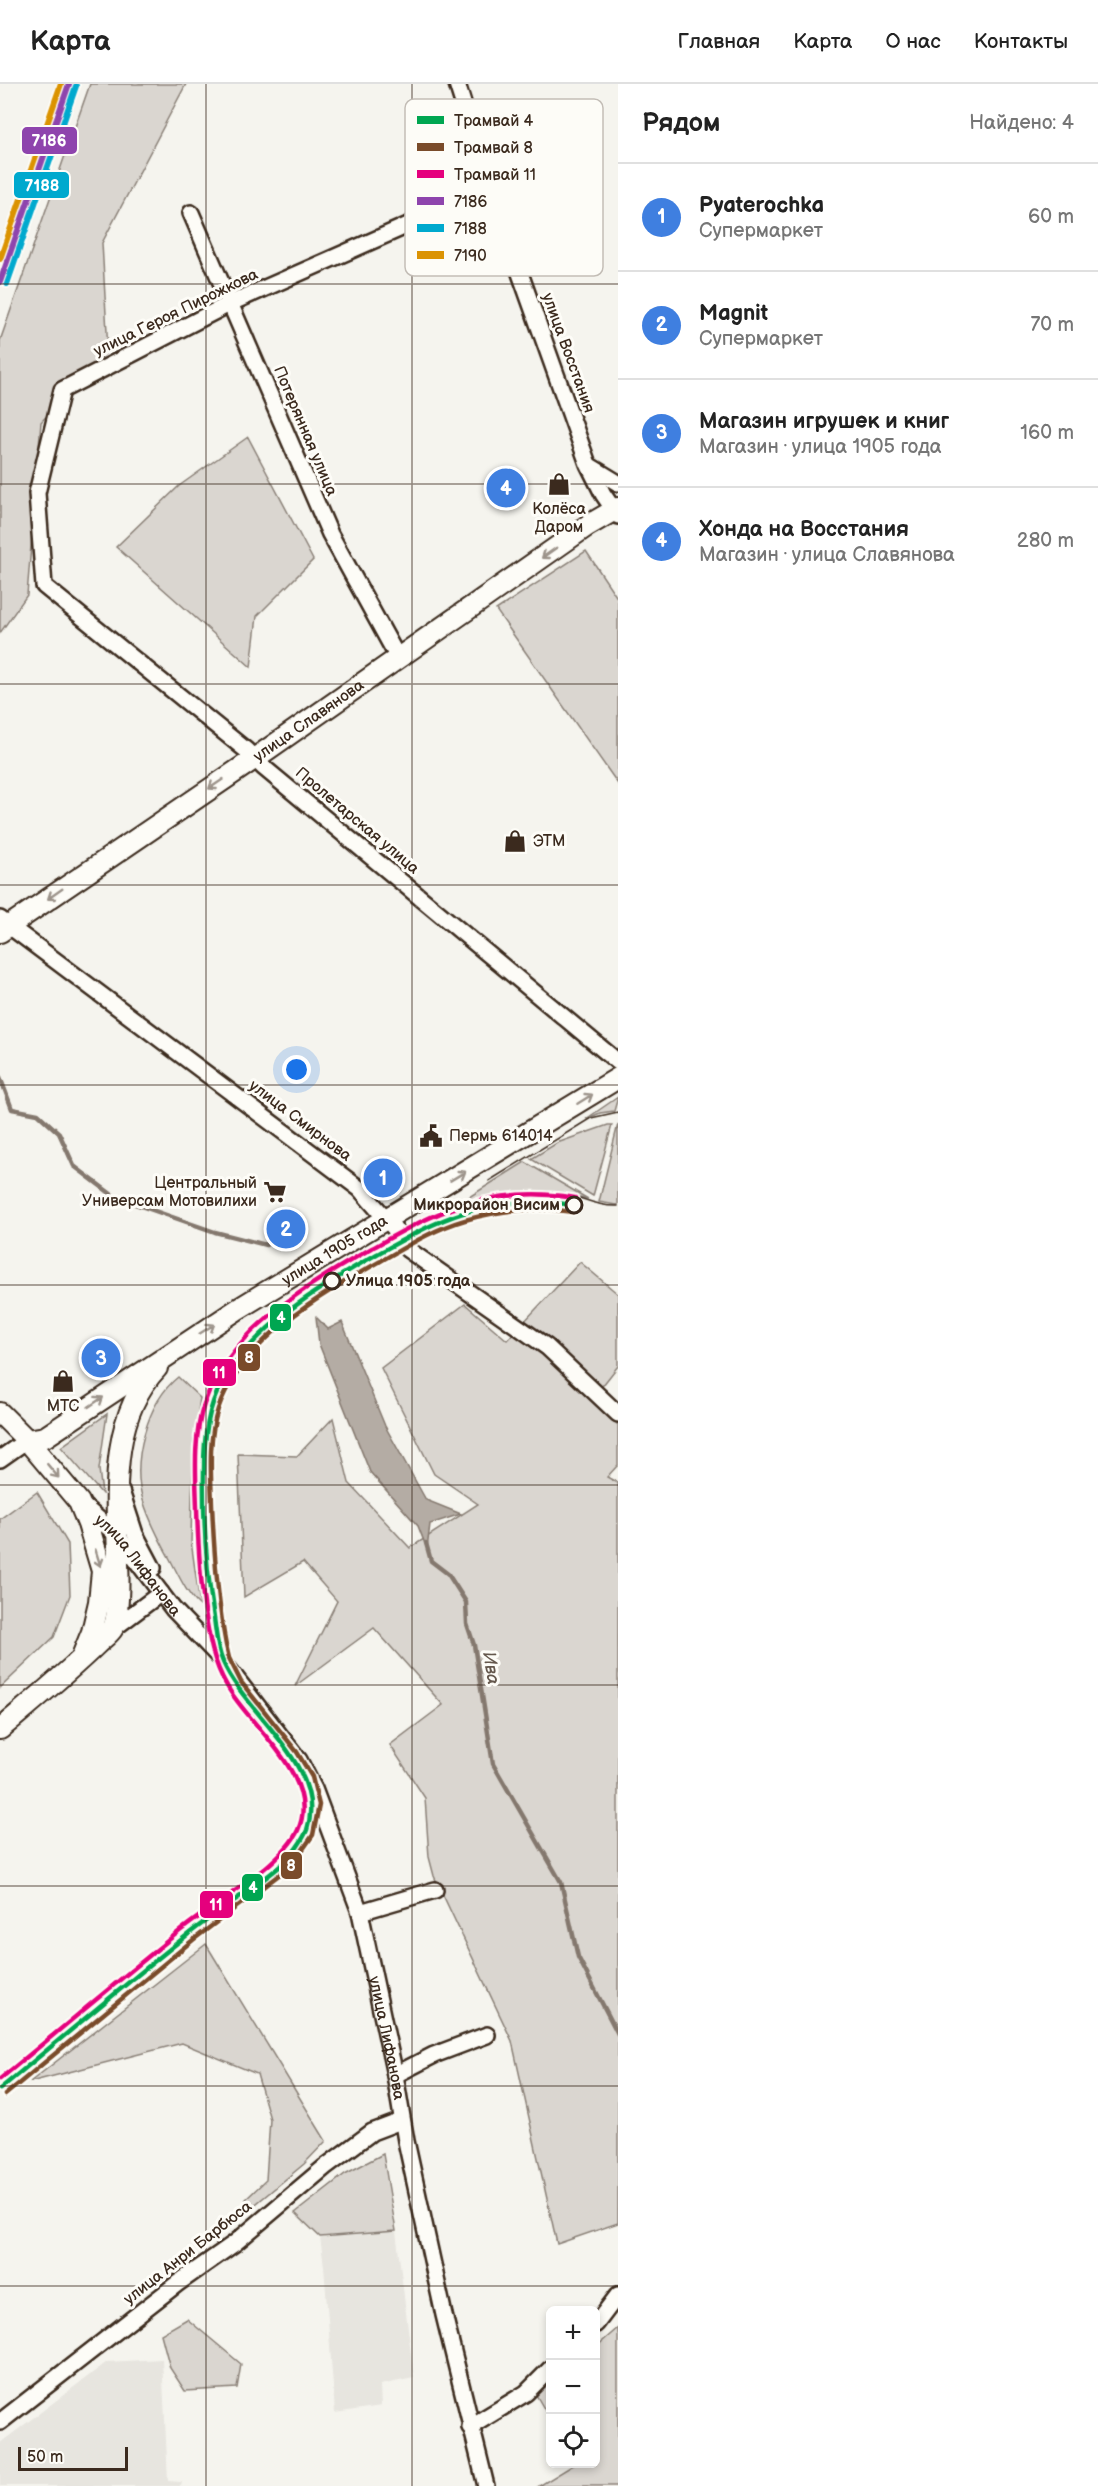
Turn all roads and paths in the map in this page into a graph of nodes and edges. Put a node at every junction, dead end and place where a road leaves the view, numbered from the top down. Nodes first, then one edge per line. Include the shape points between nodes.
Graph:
1 (457, 84) edge
2 (462, 99) edge
3 (191, 213) dead end
4 (405, 226) edge
5 (521, 276) edge
6 (231, 303) junction
7 (588, 464) junction
8 (618, 483) edge
9 (617, 511) edge
10 (44, 586) joint
11 (398, 658) junction
12 (254, 759) junction
13 (3, 926) edge
14 (618, 1062) edge
15 (618, 1078) edge
16 (385, 1219) junction
17 (176, 1348) junction
18 (0, 1413) edge
19 (618, 1414) edge
20 (27, 1440) junction
21 (0, 1459) edge
22 (118, 1479) junction
23 (79, 1502) junction
24 (118, 1536) junction
25 (161, 1593) junction
26 (113, 1629) junction
27 (194, 1631) junction
28 (81, 1659) junction
29 (0, 1729) edge
30 (435, 1890) dead end
31 (360, 1912) junction
32 (488, 2035) dead end
33 (395, 2075) junction
34 (401, 2121) junction
35 (618, 2295) edge
36 (600, 2319) edge
37 (546, 2373) edge
38 (0, 2422) edge
39 (470, 2427) junction
40 (486, 2486) edge

1 - 2 street, улица Восстания
3 - 6 street, Потерянная улица
4 - 6 street, улица Героя Пирожкова
5 - 7 street, улица Восстания
6 - 10 street, улица Героя Пирожкова via 62,390 37,493
6 - 11 street, Потерянная улица via 330,534
7 - 8 street
7 - 9 street, улица Восстания
9 -> 11 main road, улица Славянова via 587,526
10 - 12 street, Пролетарская улица
11 - 12 main road, улица Славянова
12 -> 13 main road, улица Славянова
12 - 14 street, Пролетарская улица
13 - 16 street, улица Смирнова via 360,1189
16 -> 15 main road, улица 1905 года
17 -> 16 main road, улица 1905 года
16 - 19 street, улица Смирнова via 407,1249 547,1347
20 -> 17 main road, улица 1905 года via 45,1437
17 - 22 main road, улица 1905 года via 146,1379 133,1400 124,1426
18 - 20 main road
20 - 21 street, улица 1905 года
20 -> 23 main road
22 - 24 main road, улица 1905 года
22 - 27 street, улица Лифанова via 142,1551
23 - 24 street, улица Лифанова
23 -> 28 main road via 102,1571 92,1632
24 - 25 street, улица Лифанова
24 - 26 main road, улица 1905 года via 119,1586
25 - 26 street
25 - 27 street, улица Лифанова
26 - 28 main road
27 - 31 street, улица Лифанова via 222,1660 299,1760 314,1789
28 - 29 main road
30 - 31 street
31 - 33 street, улица Лифанова
32 - 33 street
33 - 34 street, улица Лифанова
34 - 38 street, улица Анри Барбюса via 372,2132 325,2167 236,2243
34 - 39 street, улица Лифанова
35 - 36 street
37 - 39 street via 526,2393
39 - 40 street, улица Лифанова

